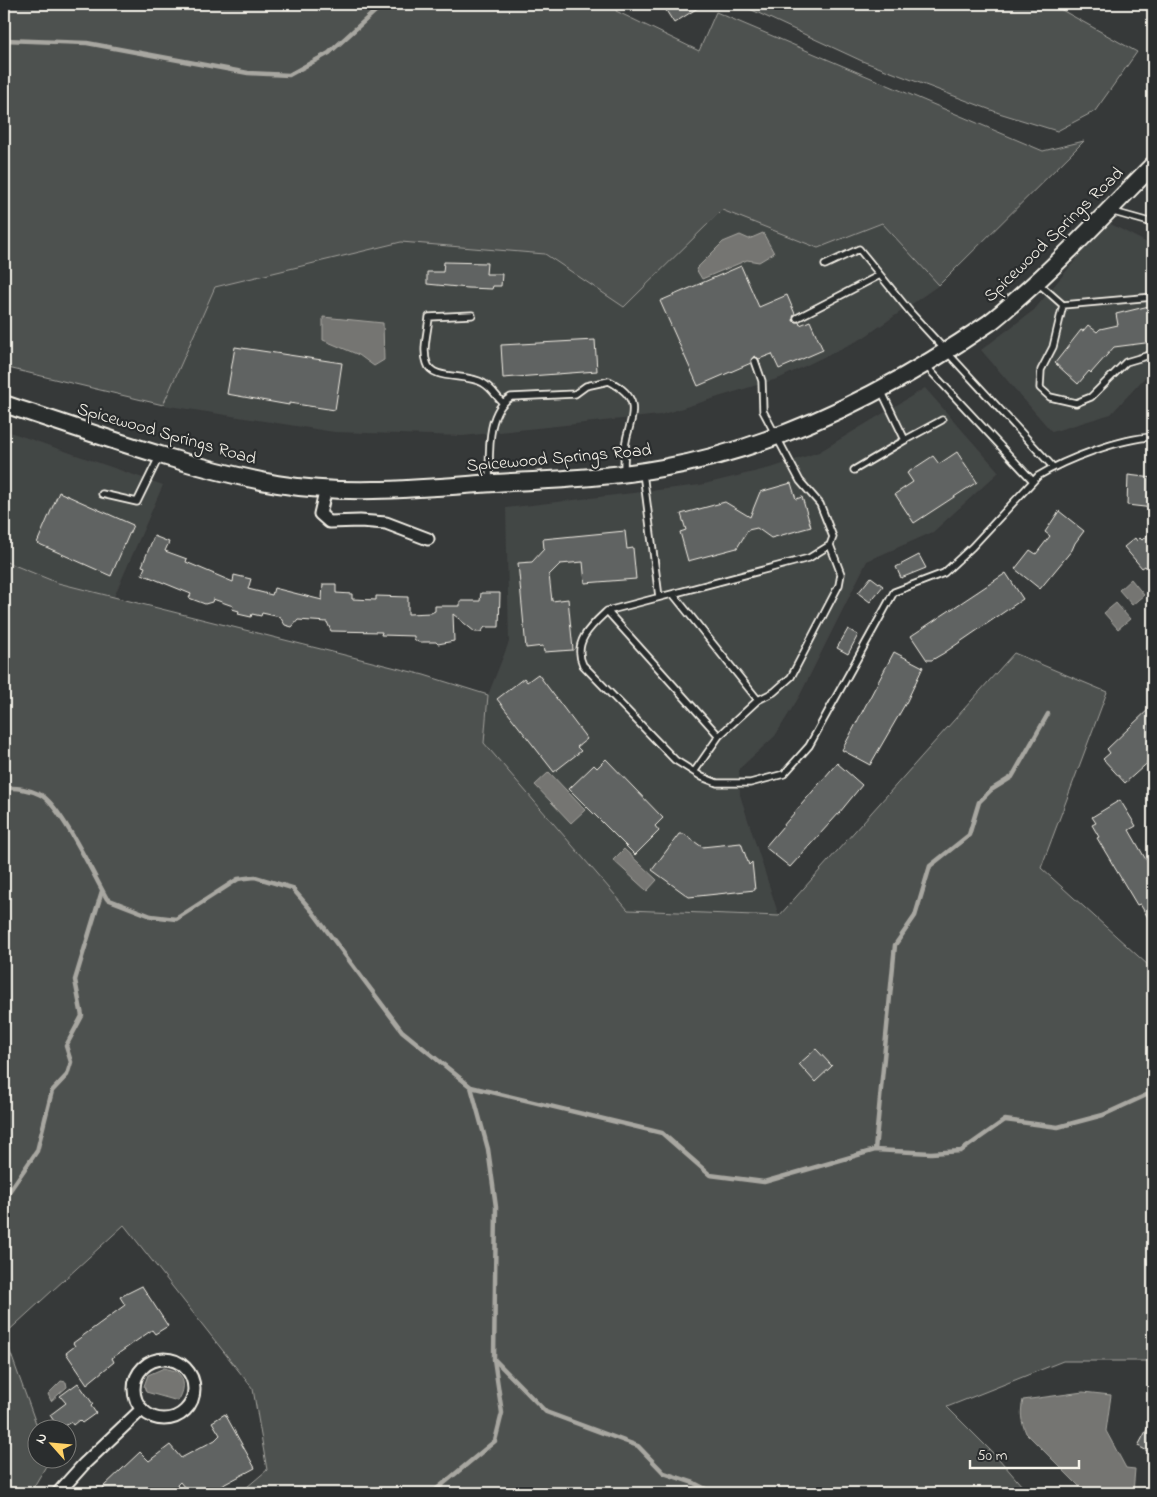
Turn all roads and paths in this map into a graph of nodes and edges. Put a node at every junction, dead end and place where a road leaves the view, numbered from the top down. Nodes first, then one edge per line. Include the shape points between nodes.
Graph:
1 (1153, 165) edge
2 (1108, 210) junction
3 (1153, 223) edge
4 (825, 265) dead end
5 (880, 276) junction
6 (1037, 282) junction
7 (1153, 297) edge
8 (1063, 305) junction
9 (472, 315) dead end
10 (797, 318) dead end
11 (945, 351) junction
12 (1153, 354) edge
13 (755, 361) dead end
14 (924, 364) junction
15 (881, 390) junction
16 (502, 402) junction
17 (4, 404) edge
18 (942, 420) dead end
19 (1153, 437) edge
20 (776, 438) junction
21 (905, 440) junction
22 (160, 454) junction
23 (1053, 467) junction
24 (854, 470) dead end
25 (642, 471) junction
26 (624, 473) junction
27 (1033, 481) junction
28 (489, 484) junction
29 (326, 488) junction
30 (102, 494) dead end
31 (428, 539) dead end
32 (830, 545) junction
33 (672, 594) junction
34 (660, 597) junction
35 (607, 611) junction
36 (758, 700) junction
37 (719, 736) junction
38 (694, 772) junction
39 (142, 1409) junction
40 (58, 1493) edge

1 - 2 main road, Spicewood Springs Road
2 - 3 lane
2 - 6 main road, Spicewood Springs Road
4 - 5 lane via 859,249
5 - 10 lane
5 - 11 lane
6 - 8 lane
6 - 11 main road, Spicewood Springs Road via 992,321
7 - 8 lane
8 - 12 lane via 1053,348 1042,370 1040,388 1050,397 1076,403 1084,400 1126,362
9 - 16 lane via 429,317 427,364 438,375 466,376 484,383
11 - 14 main road, Spicewood Springs Road
11 - 23 lane
13 - 20 lane via 762,381 763,411
14 - 15 main road, Spicewood Springs Road
14 - 27 lane
15 - 20 main road, Spicewood Springs Road
15 - 21 lane
16 - 26 lane via 511,398 575,394 586,386 609,381 620,387 628,394 634,407
16 - 28 lane via 492,427
17 - 22 main road, Spicewood Springs Road
18 - 21 lane
19 - 23 lane via 1112,445
20 - 25 main road, Spicewood Springs Road via 720,455
20 - 32 lane via 800,481 820,504 833,537
21 - 24 lane
22 - 29 main road, Spicewood Springs Road via 243,477
22 - 30 lane via 137,502
23 - 27 lane
25 - 26 main road, Spicewood Springs Road
25 - 34 lane
26 - 28 main road, Spicewood Springs Road
27 - 38 lane via 972,548 944,573 894,592 809,746 784,774 750,783 717,783
28 - 29 main road, Spicewood Springs Road via 372,490
29 - 31 street via 320,514 329,522 360,520 386,523
32 - 33 lane via 809,558
32 - 36 lane via 840,574 839,585 791,677 774,692
33 - 34 lane
33 - 36 lane
34 - 35 lane
35 - 37 lane
35 - 38 lane via 586,630 580,650 582,665 674,760
36 - 37 lane
37 - 38 lane
39 - 39 street via 159,1418 169,1418 186,1409 194,1390 182,1365 163,1359 154,1361 139,1373 134,1392
39 - 40 street

